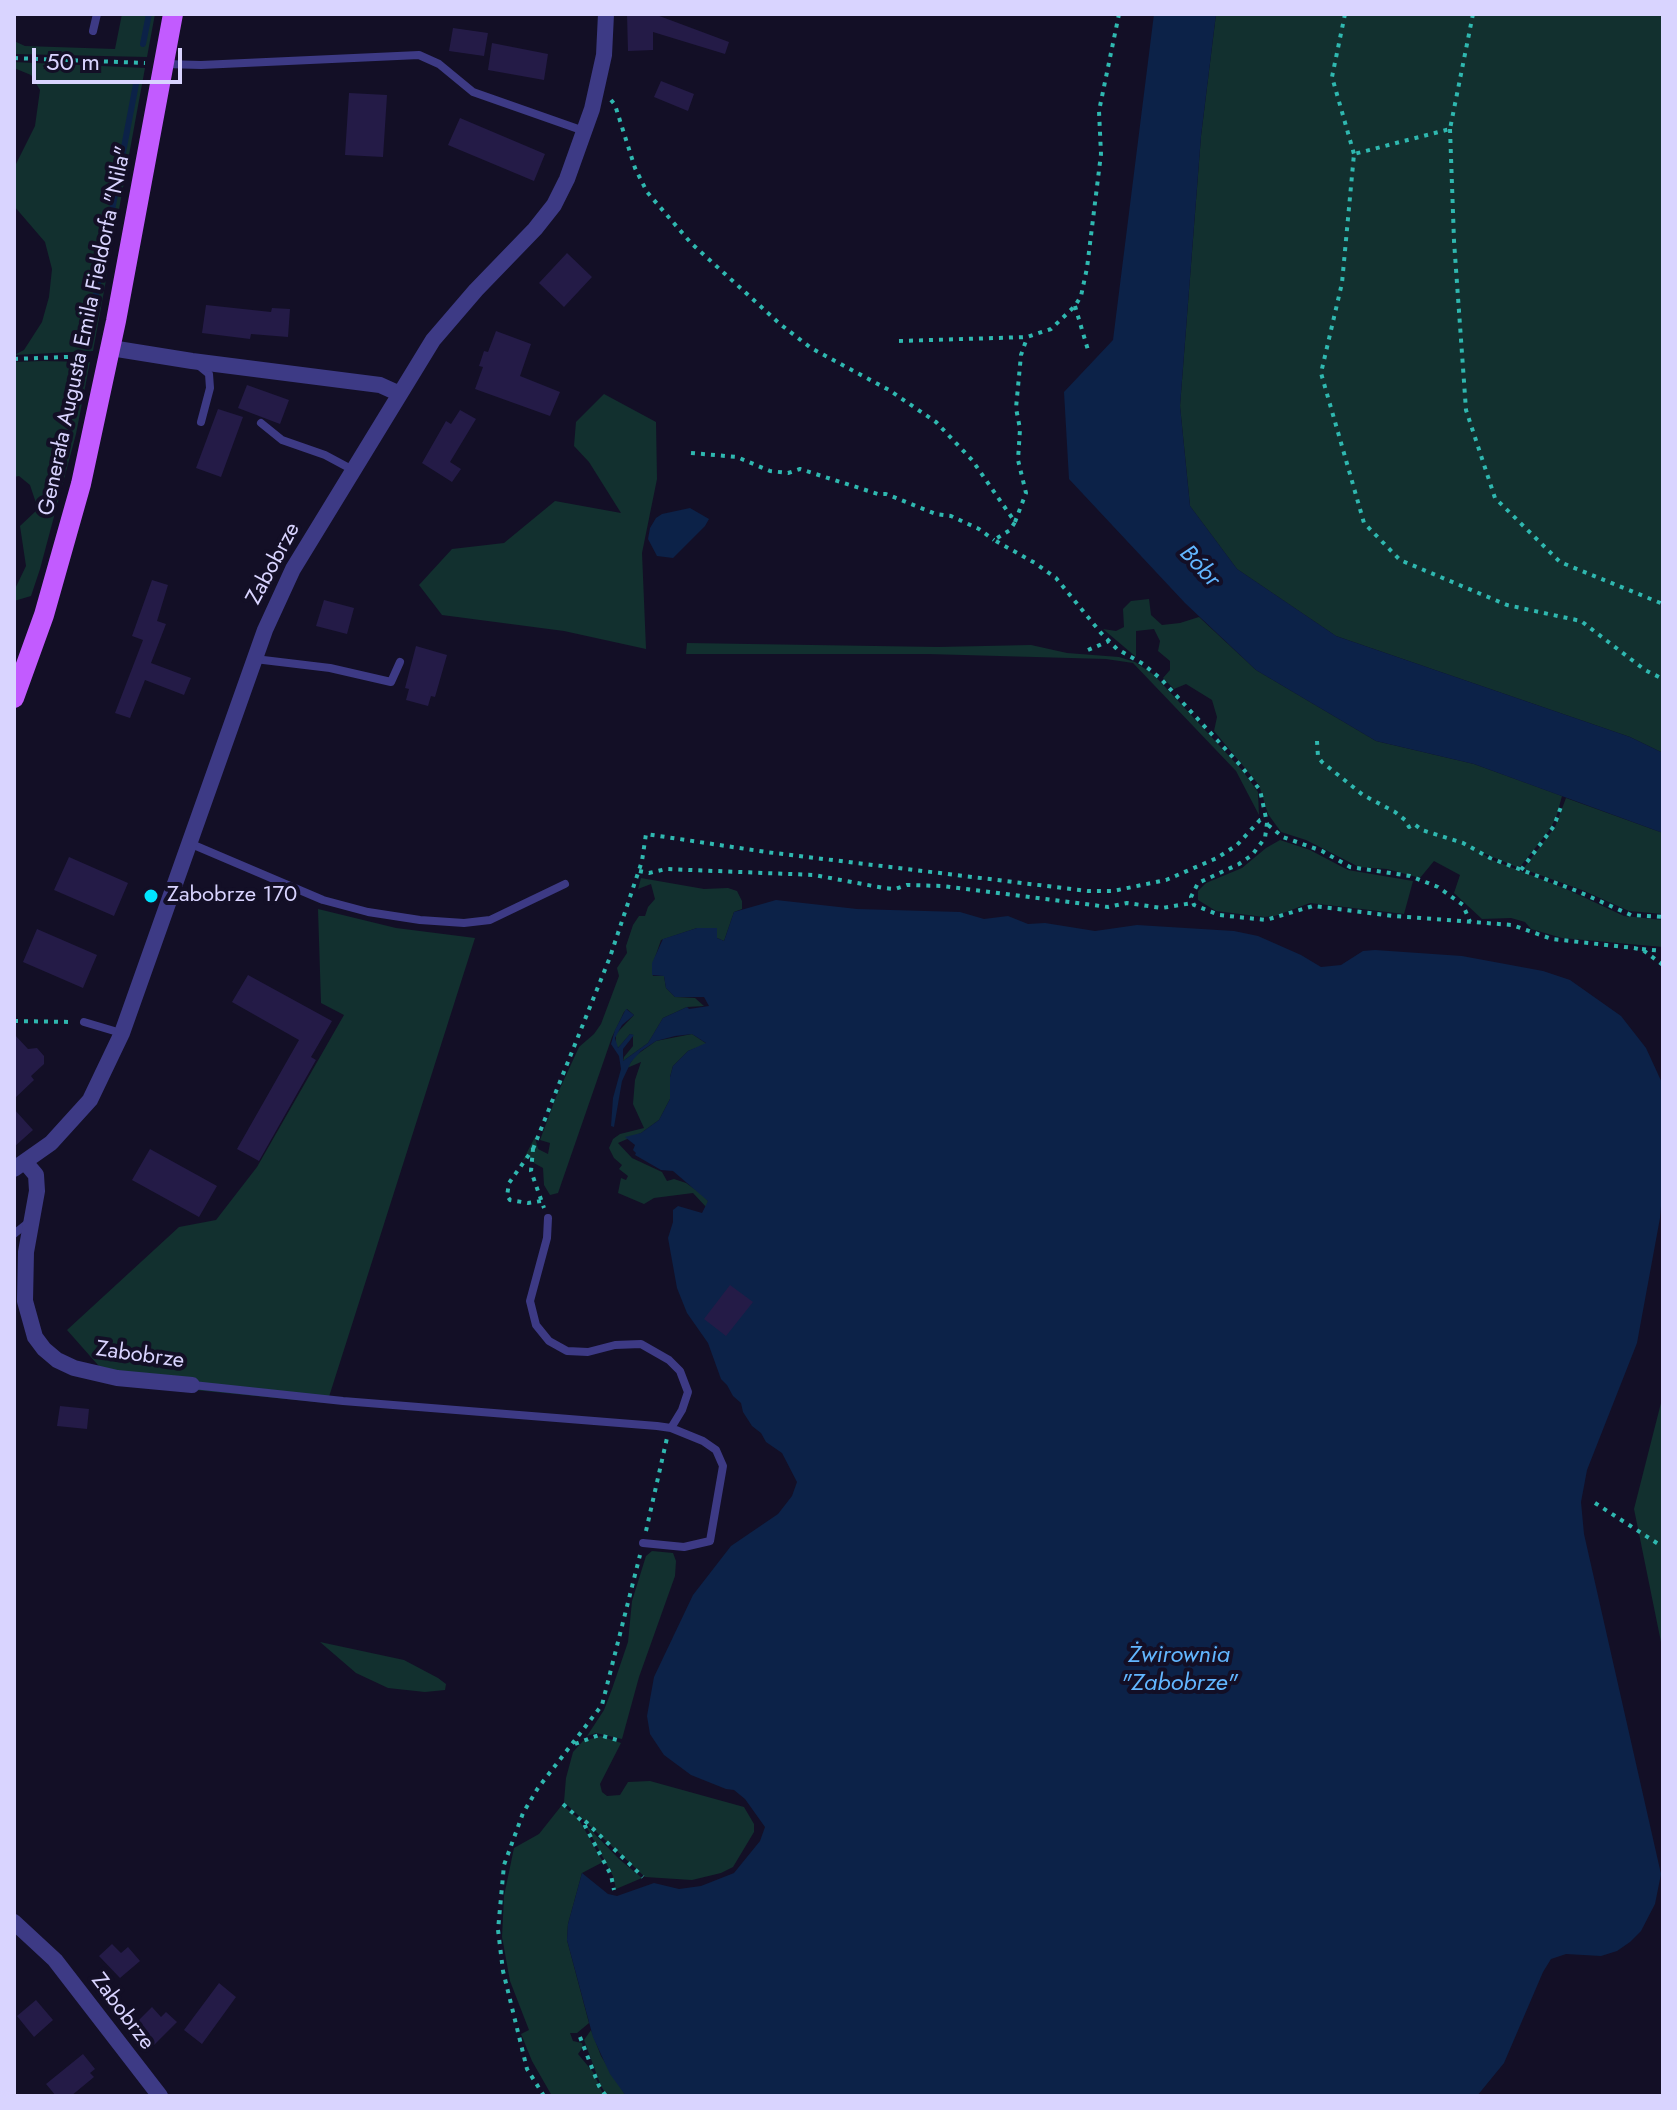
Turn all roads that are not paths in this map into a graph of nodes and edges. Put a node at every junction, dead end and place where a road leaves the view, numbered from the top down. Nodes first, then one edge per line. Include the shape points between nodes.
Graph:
1 (97, 14) edge
2 (173, 14) edge
3 (606, 14) edge
4 (93, 31) dead end
5 (164, 64) junction
6 (585, 131) junction
7 (110, 352) junction
8 (192, 361) junction
9 (400, 394) junction
10 (201, 422) dead end
11 (261, 423) dead end
12 (353, 470) junction
13 (255, 659) junction
14 (400, 662) dead end
15 (14, 698) edge
16 (189, 843) junction
17 (565, 884) dead end
18 (84, 1022) road end
19 (122, 1033) junction
20 (20, 1165) edge
21 (548, 1218) road end
22 (31, 1220) junction
23 (14, 1234) edge
24 (192, 1385) joint
25 (671, 1428) junction
26 (643, 1543) road end
27 (14, 1922) edge
28 (160, 2096) edge

1 - 4 lane
2 - 5 main road, Generała Augusta Emila Fieldorfa "Nila"
3 - 6 street, Zabobrze via 604,55
5 - 6 lane via 419,55 473,92
5 - 7 main road, Generała Augusta Emila Fieldorfa "Nila"
6 - 9 street, Zabobrze via 554,205 450,318
7 - 8 street
7 - 15 main road, Generała Augusta Emila Fieldorfa "Nila" via 68,534
8 - 9 street via 380,385
8 - 10 lane via 209,374
9 - 12 street, Zabobrze
11 - 12 lane via 282,440
12 - 13 street, Zabobrze via 293,569
13 - 14 lane via 391,682
13 - 16 street, Zabobrze
16 - 17 lane via 323,900 420,920 490,920
16 - 19 street, Zabobrze
18 - 19 lane
19 - 20 street, Zabobrze via 90,1100 51,1143
20 - 22 street, Zabobrze via 36,1175
21 - 25 lane via 530,1301 536,1325 567,1351 641,1344 669,1360 688,1392
22 - 23 lane
22 - 24 street, Zabobrze via 25,1301 44,1349 74,1368
24 - 25 lane
25 - 26 lane via 703,1441 720,1457 713,1535 694,1546
27 - 28 street, Zabobrze via 55,1960

